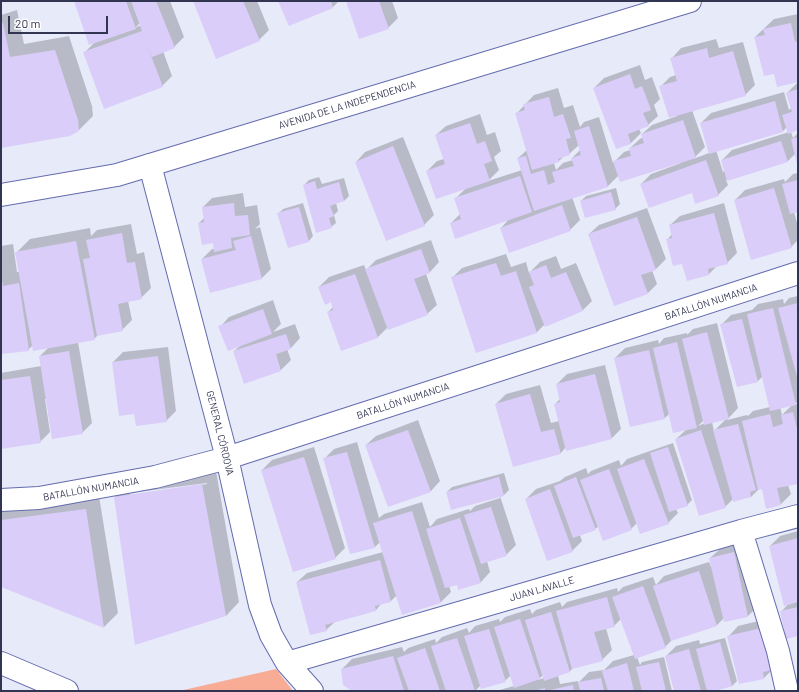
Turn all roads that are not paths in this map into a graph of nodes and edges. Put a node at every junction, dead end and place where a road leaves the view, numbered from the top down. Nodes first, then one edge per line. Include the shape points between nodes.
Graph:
1 (690, 1) edge
2 (150, 165) junction
3 (1, 195) edge
4 (798, 274) edge
5 (227, 458) junction
6 (1, 500) edge
7 (798, 516) edge
8 (741, 531) junction
9 (1, 663) edge
10 (287, 663) junction
11 (66, 691) edge
12 (312, 691) edge
13 (787, 691) edge

1 - 2 street, AVENIDA DE LA INDEPENDENCIA
2 - 3 street, AVENIDA DE LA INDEPENDENCIA via 117,175
2 - 5 street, GENERAL CÓRDOVA
4 - 5 street, BATALLÓN NUMANCIA
5 - 6 street, BATALLÓN NUMANCIA via 155,477 39,498
5 - 10 street, GENERAL CÓRDOVA via 260,605 271,635
7 - 8 street, JUAN LAVALLE
8 - 10 street, JUAN LAVALLE
8 - 13 street via 778,650
9 - 11 street
10 - 12 street, GENERAL CÓRDOVA

